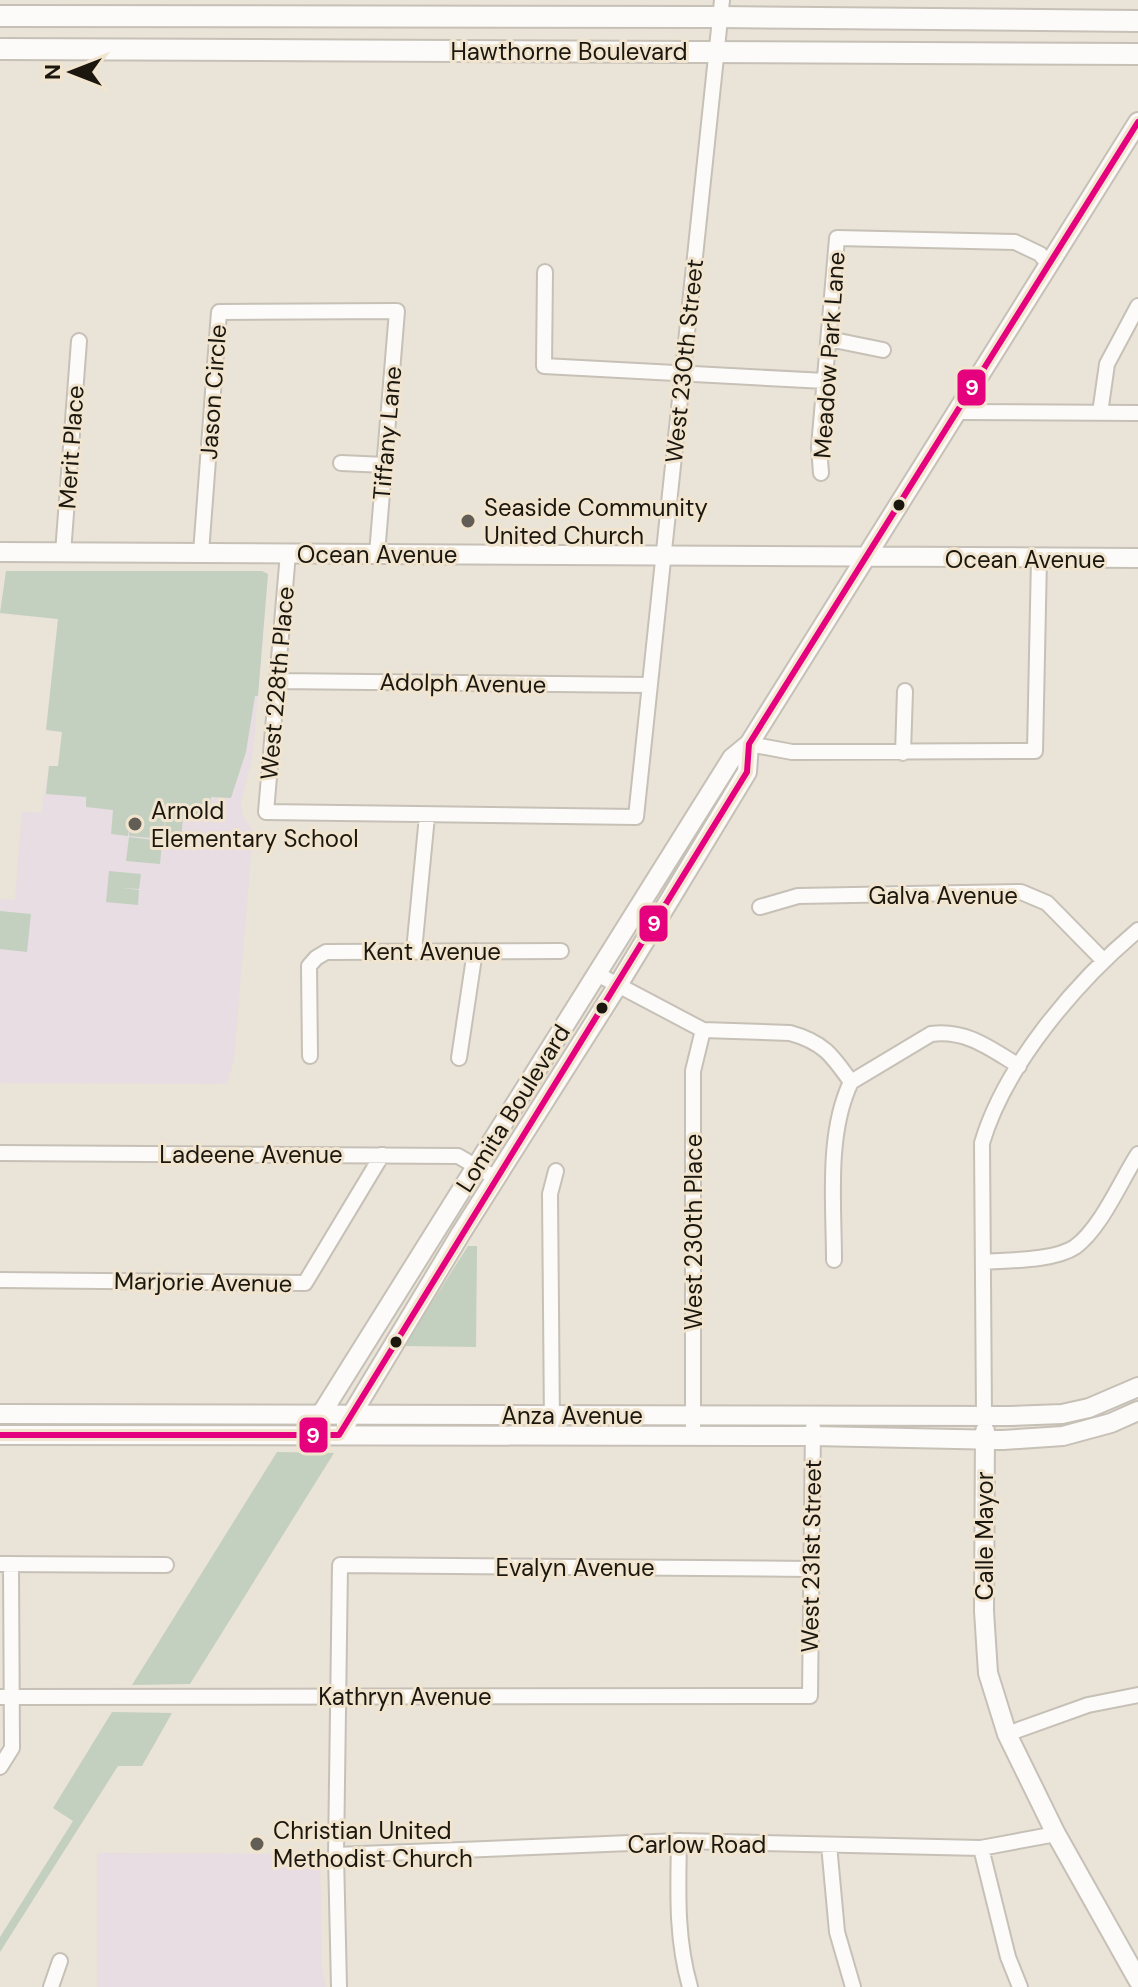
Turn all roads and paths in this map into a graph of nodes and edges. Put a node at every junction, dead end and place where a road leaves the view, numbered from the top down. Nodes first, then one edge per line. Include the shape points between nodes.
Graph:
1 (721, 9) edge
2 (0, 16) edge
3 (1138, 21) edge
4 (0, 49) edge
5 (717, 52) junction
6 (1138, 54) edge
7 (1138, 122) edge
8 (1049, 265) junction
9 (545, 272) dead end
10 (1138, 306) edge
11 (397, 311) joint
12 (829, 339) junction
13 (79, 341) dead end
14 (883, 350) dead end
15 (684, 373) junction
16 (825, 381) junction
17 (957, 412) junction
18 (1100, 413) junction
19 (1138, 413) edge
20 (341, 463) dead end
21 (385, 465) junction
22 (821, 473) dead end
23 (0, 552) edge
24 (63, 553) junction
25 (201, 553) junction
26 (288, 553) junction
27 (377, 554) junction
28 (664, 555) junction
29 (866, 558) junction
30 (1039, 558) junction
31 (1138, 558) edge
32 (276, 681) junction
33 (650, 685) junction
34 (905, 691) dead end
35 (749, 744) junction
36 (903, 753) junction
37 (427, 816) junction
38 (760, 907) dead end
39 (1138, 930) edge
40 (414, 951) junction
41 (475, 951) junction
42 (561, 951) dead end
43 (1103, 960) junction
44 (597, 974) junction
45 (618, 985) junction
46 (703, 1030) junction
47 (310, 1056) dead end
48 (459, 1058) dead end
49 (1019, 1066) junction
50 (851, 1082) junction
51 (0, 1153) edge
52 (1138, 1154) edge
53 (382, 1155) junction
54 (476, 1167) junction
55 (556, 1171) dead end
56 (496, 1178) junction
57 (834, 1260) dead end
58 (983, 1262) junction
59 (0, 1280) edge
60 (1138, 1387) edge
61 (1138, 1411) edge
62 (0, 1414) edge
63 (693, 1414) junction
64 (352, 1415) junction
65 (552, 1415) junction
66 (813, 1415) junction
67 (321, 1416) junction
68 (984, 1416) junction
69 (0, 1435) edge
70 (308, 1435) junction
71 (339, 1435) junction
72 (552, 1435) junction
73 (693, 1436) junction
74 (813, 1436) junction
75 (985, 1440) junction
76 (5, 1564) edge
77 (166, 1565) dead end
78 (811, 1569) junction
79 (1138, 1695) edge
80 (339, 1696) junction
81 (810, 1696) joint
82 (5, 1697) edge
83 (1007, 1734) junction
84 (0, 1767) edge
85 (1056, 1834) junction
86 (679, 1841) junction
87 (829, 1845) junction
88 (981, 1848) junction
89 (336, 1855) junction
90 (60, 1961) dead end
91 (1135, 1968) edge
92 (51, 1987) edge
93 (339, 1987) edge
94 (690, 1987) edge
95 (853, 1987) edge
96 (1020, 1987) edge

1 - 2 main road, Hawthorne Boulevard
1 - 3 main road, Hawthorne Boulevard
1 - 5 street, West 230th Street
4 - 5 main road, Hawthorne Boulevard
5 - 6 main road, Hawthorne Boulevard
5 - 15 street, West 230th Street
7 - 8 main road, Lomita Boulevard
8 - 12 street, Meadow Park Lane via 1040,254 1015,242 837,238
8 - 17 main road, Lomita Boulevard
9 - 15 street via 544,366
10 - 18 street via 1107,364
11 - 21 street, Tiffany Lane
11 - 25 street, Jason Circle via 219,312
12 - 14 street
12 - 16 street, Meadow Park Lane
13 - 24 street, Merit Place
15 - 16 street
15 - 28 street, West 230th Street
16 - 22 street, Meadow Park Lane
17 - 18 street
17 - 29 main road, Lomita Boulevard
18 - 19 street
20 - 21 street
21 - 27 street, Tiffany Lane
23 - 24 main road, Ocean Avenue
24 - 25 main road, Ocean Avenue
25 - 26 main road, Ocean Avenue
26 - 27 main road, Ocean Avenue
26 - 32 street, West 228th Place
27 - 28 main road, Ocean Avenue
28 - 29 main road, Ocean Avenue
28 - 33 street, West 230th Street
29 - 30 main road, Ocean Avenue
29 - 35 main road, Lomita Boulevard
30 - 31 main road, Ocean Avenue
30 - 36 street via 1035,751
32 - 33 street, Adolph Avenue
32 - 37 street, West 228th Place via 266,812
33 - 37 street, West 230th Street via 636,817
34 - 36 street
35 - 36 street via 792,752
35 - 44 main road, Lomita Boulevard via 732,758
35 - 45 main road, Lomita Boulevard via 747,772
37 - 40 street
38 - 43 street, Galva Avenue via 798,896 1021,892 1047,903
39 - 43 street, Calle Mayor
40 - 41 street, Kent Avenue
40 - 47 street, Kent Avenue via 326,952 316,958 309,966
41 - 42 street, Kent Avenue
41 - 48 street
43 - 49 street, Calle Mayor
44 - 45 street
44 - 54 main road, Lomita Boulevard
45 - 46 street
45 - 56 main road, Lomita Boulevard
46 - 50 street via 803,1037 829,1051
46 - 63 street, West 230th Place via 693,1071
49 - 50 street via 969,1036 945,1032 931,1034
49 - 58 street, Calle Mayor via 982,1143
50 - 57 street via 835,1133
51 - 53 street, Ladeene Avenue
52 - 58 street via 1092,1230 1074,1248
53 - 54 street, Ladeene Avenue via 458,1156
53 - 59 street, Marjorie Avenue via 305,1283
54 - 56 street, Ladeene Avenue
54 - 67 main road, Lomita Boulevard
55 - 65 street via 550,1194
56 - 64 main road, Lomita Boulevard
58 - 68 street, Calle Mayor
60 - 68 main road, Anza Avenue via 1062,1414
61 - 75 main road, Anza Avenue via 1063,1436
62 - 67 main road, Anza Avenue
63 - 65 main road, Anza Avenue
63 - 66 main road, Anza Avenue
63 - 73 street, West 230th Place
64 - 65 main road, Anza Avenue
64 - 67 main road, Anza Avenue
64 - 71 main road, Lomita Boulevard
65 - 72 street
66 - 68 main road, Anza Avenue
66 - 74 street, West 231st Street
67 - 70 main road, Lomita Boulevard
68 - 75 main road, Calle Mayor
69 - 70 main road, Anza Avenue
70 - 71 main road, Anza Avenue
71 - 72 main road, Anza Avenue
72 - 73 main road, Anza Avenue
73 - 74 main road, Anza Avenue
74 - 75 main road, Anza Avenue
74 - 78 street, West 231st Street
75 - 83 main road, Calle Mayor via 988,1673
76 - 77 street
76 - 82 street
78 - 80 street, Evalyn Avenue via 340,1565
78 - 81 street, West 231st Street
79 - 83 street via 1088,1705
80 - 81 street, Kathryn Avenue
80 - 82 street, Kathryn Avenue
80 - 89 street
82 - 84 street via 12,1748
83 - 85 main road, Calle Mayor
85 - 88 street, Carlow Road
85 - 91 main road, Calle Mayor
86 - 87 street, Carlow Road
86 - 89 street, Carlow Road
86 - 94 street via 678,1922
87 - 88 street, Carlow Road
87 - 95 street via 837,1932
88 - 96 street
89 - 93 street
90 - 92 street

